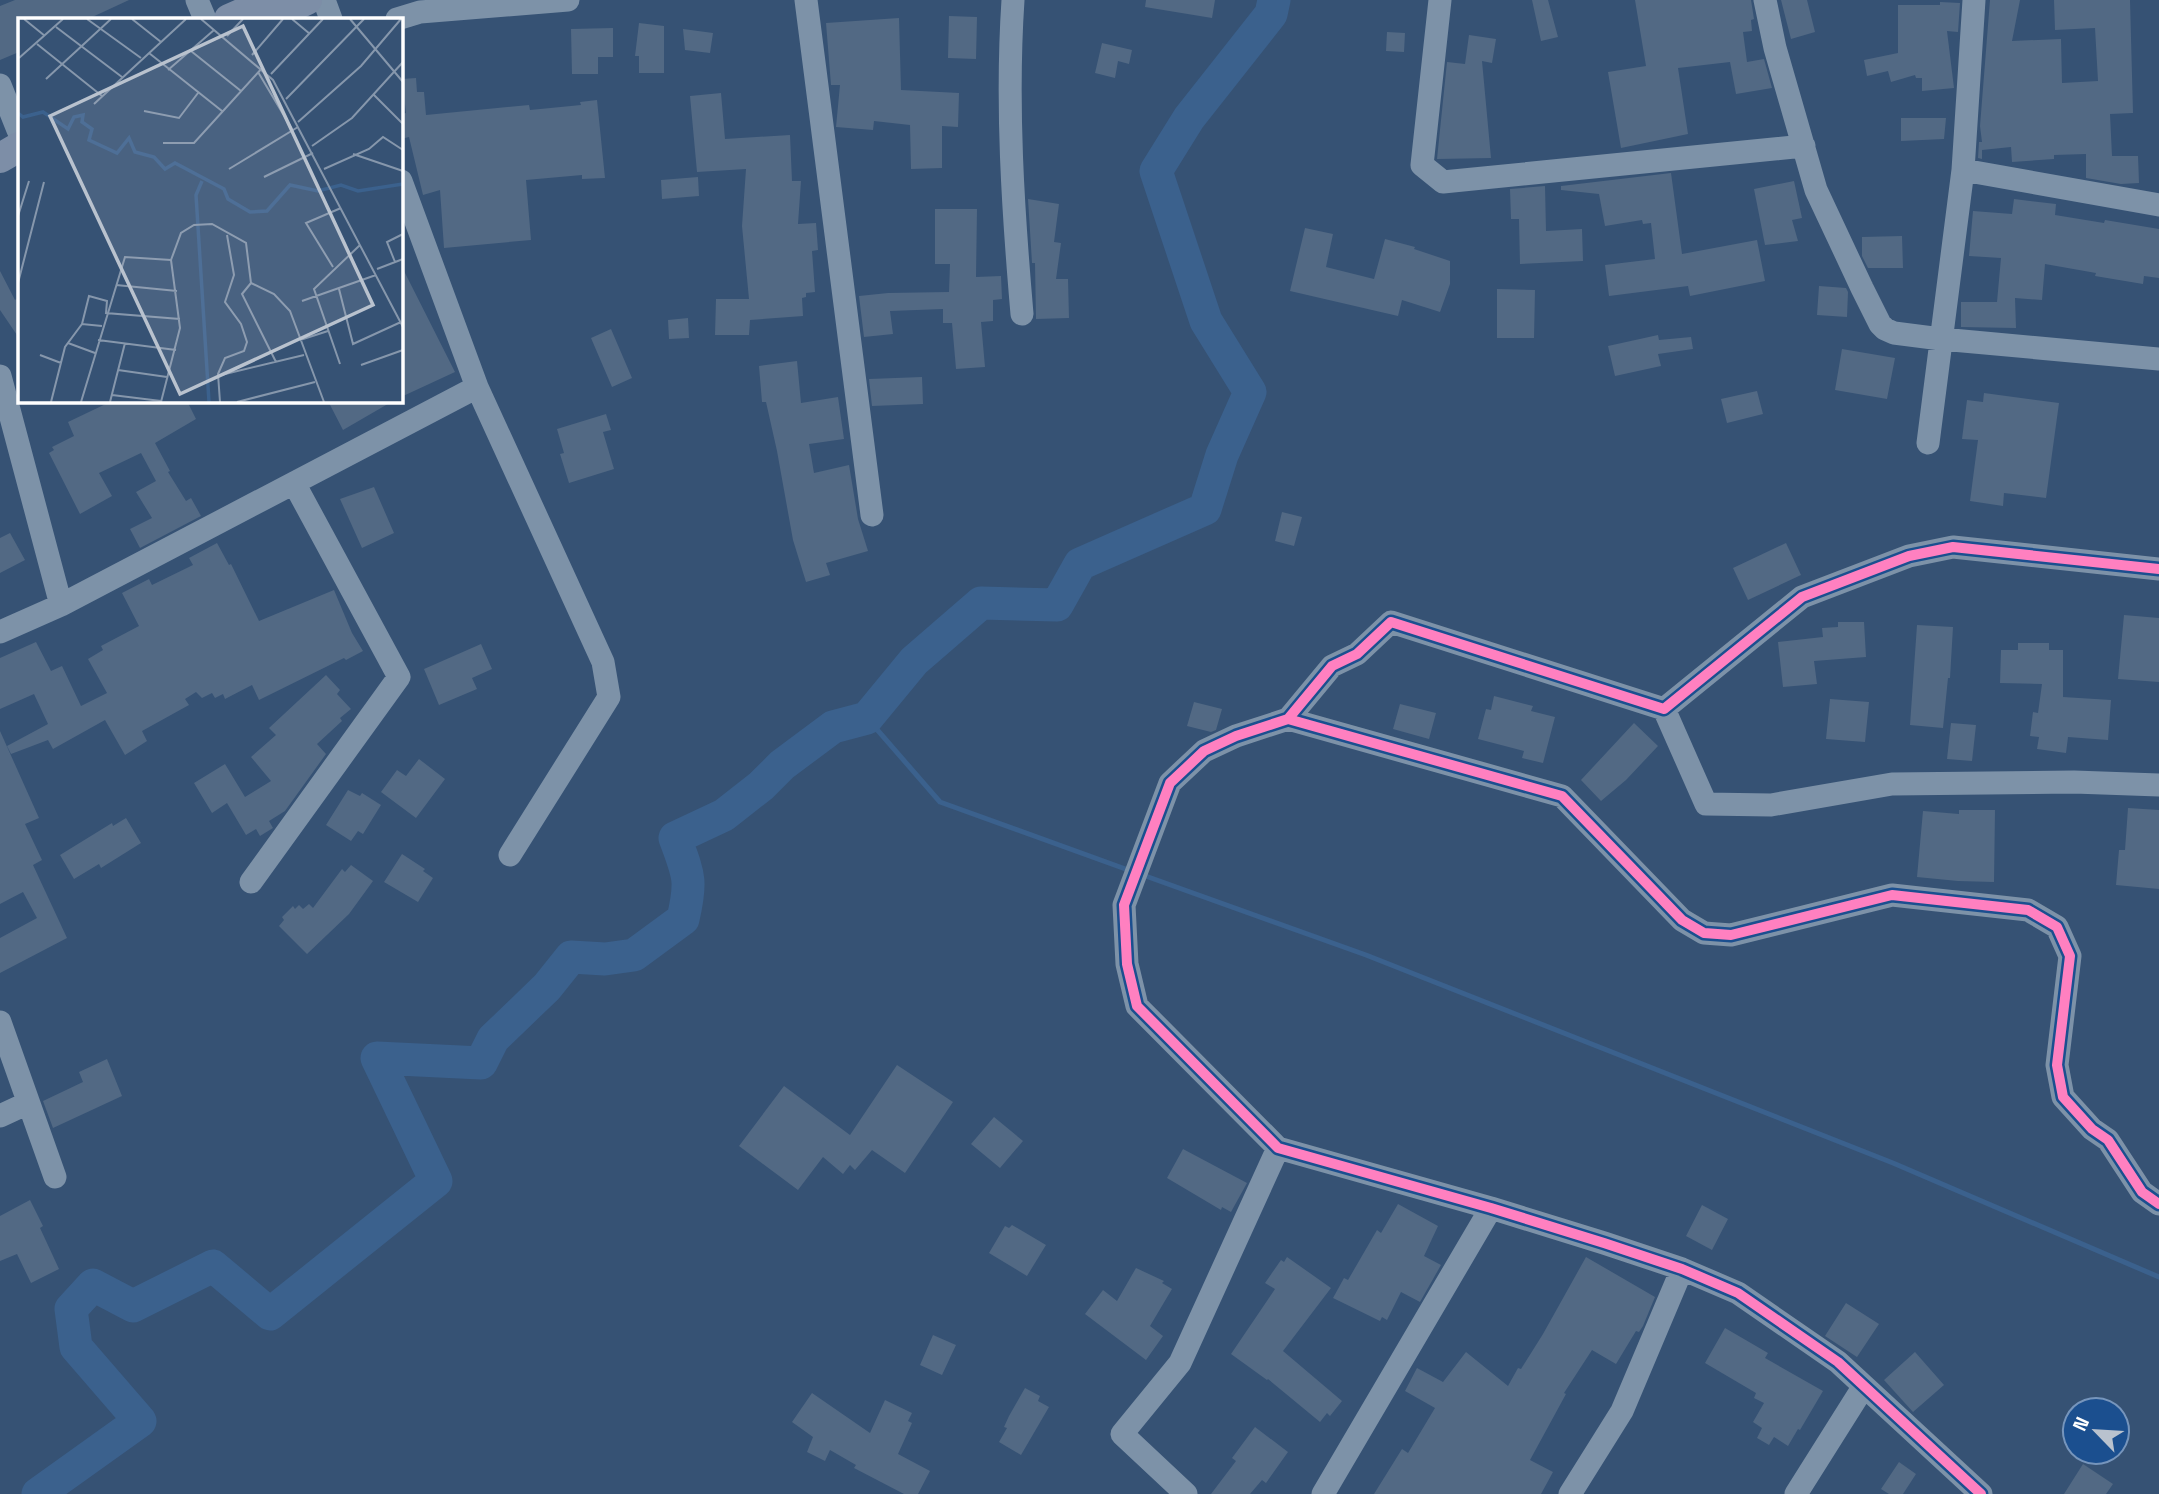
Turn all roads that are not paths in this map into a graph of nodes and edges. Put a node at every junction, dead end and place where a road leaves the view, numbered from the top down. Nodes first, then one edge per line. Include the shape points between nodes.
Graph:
1 (197, 0) edge
2 (272, 0) edge
3 (307, 0) edge
4 (324, 0) edge
5 (568, 0) edge
6 (806, 0) edge
7 (1013, 0) edge
8 (1440, 0) edge
9 (1765, 0) edge
10 (1974, 0) edge
11 (205, 18) edge
12 (231, 18) edge
13 (269, 18) edge
14 (331, 18) edge
15 (400, 18) edge
16 (0, 85) edge
17 (14, 137) edge
18 (1804, 146) junction
19 (0, 158) edge
20 (1963, 170) junction
21 (402, 187) edge
22 (405, 204) edge
23 (2159, 205) edge
24 (1021, 314) dead end
25 (1941, 339) junction
26 (2159, 359) edge
27 (0, 376) edge
28 (477, 387) junction
29 (14, 401) edge
30 (1928, 443) dead end
31 (294, 483) junction
32 (872, 515) dead end
33 (2159, 569) edge
34 (61, 605) junction
35 (0, 632) edge
36 (1664, 709) junction
37 (1288, 719) junction
38 (2159, 785) edge
39 (510, 855) dead end
40 (251, 882) dead end
41 (0, 1022) edge
42 (28, 1102) junction
43 (0, 1116) edge
44 (1278, 1148) junction
45 (55, 1177) dead end
46 (2158, 1197) edge
47 (1491, 1208) junction
48 (1682, 1269) junction
49 (1864, 1386) junction
50 (1186, 1494) edge
51 (1323, 1494) edge
52 (1570, 1494) edge
53 (1796, 1494) edge
54 (1981, 1494) edge

1 - 11 street
2 - 12 main road
3 - 13 main road
4 - 14 street
5 - 15 street via 420,12
6 - 32 street
7 - 24 street via 1012,197
8 - 18 street via 1422,165 1443,182
9 - 18 street
10 - 20 street
16 - 17 street
17 - 19 main road
18 - 25 street via 1816,190 1880,324 1894,333
20 - 23 street
20 - 25 street
21 - 22 street
22 - 28 street
25 - 26 street
25 - 30 street
27 - 29 street
28 - 31 street
28 - 39 street via 603,662 609,697
29 - 34 street
31 - 34 street
31 - 40 street via 399,677
33 - 36 street via 1953,547 1909,556 1802,597
34 - 35 street
36 - 37 street via 1391,622 1357,654 1332,666
36 - 38 street via 1706,804 1771,805 1892,784
37 - 44 street via 1204,751 1170,783 1124,905 1127,964 1137,1006
37 - 46 street via 1562,796 1682,920 1704,933 1731,935 1892,895 2028,910 2057,927 2070,956 2057,1065 2063,1097 2108,1140 2142,1192
41 - 42 street
42 - 43 street
42 - 45 street
44 - 47 street
44 - 50 street via 1180,1363 1122,1434
47 - 48 street
47 - 51 street
48 - 49 street via 1738,1293 1838,1362
48 - 52 street via 1622,1410
49 - 53 street
49 - 54 street

